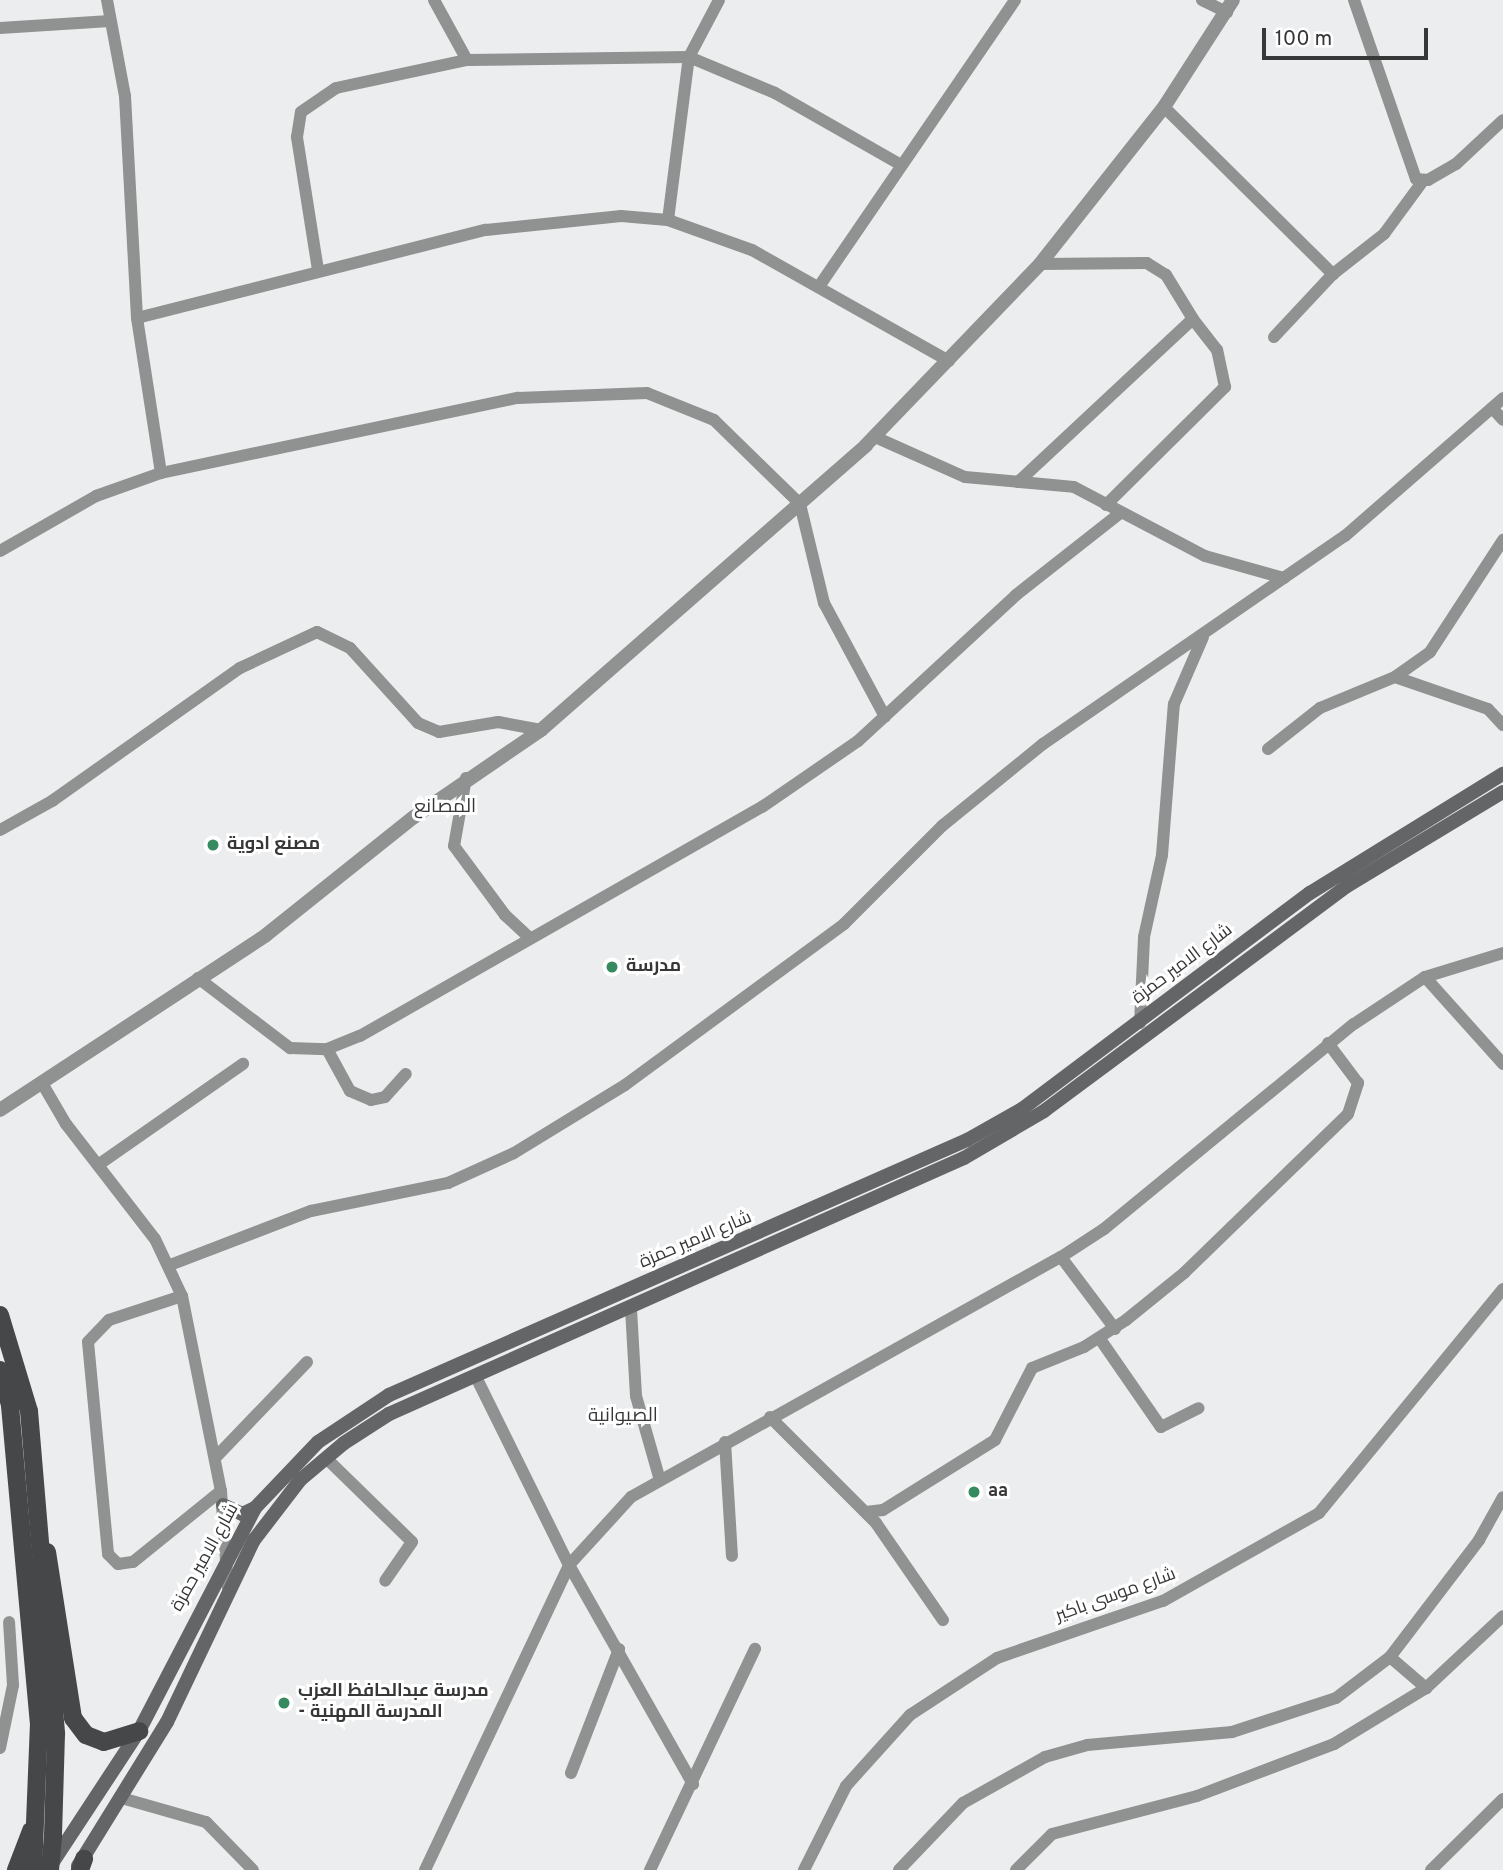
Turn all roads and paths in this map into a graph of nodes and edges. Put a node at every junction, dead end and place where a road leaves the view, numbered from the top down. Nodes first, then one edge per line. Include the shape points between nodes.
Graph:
1 (107, 0) edge
2 (434, 0) edge
3 (719, 0) edge
4 (1015, 0) edge
5 (1202, 0) edge
6 (1354, 0) edge
7 (1230, 6) edge
8 (110, 21) junction
9 (0, 27) edge
10 (689, 57) junction
11 (467, 60) junction
12 (1164, 107) junction
13 (1503, 120) edge
14 (901, 165) junction
15 (1423, 181) junction
16 (668, 220) junction
17 (1040, 264) junction
18 (318, 270) junction
19 (1333, 274) junction
20 (820, 285) junction
21 (137, 318) junction
22 (1193, 318) junction
23 (1274, 337) dead end
24 (949, 361) junction
25 (1503, 398) edge
26 (1492, 408) junction
27 (1503, 419) edge
28 (875, 437) junction
29 (161, 473) junction
30 (1018, 482) junction
31 (800, 504) junction
32 (1106, 505) junction
33 (1119, 514) junction
34 (1503, 540) edge
35 (0, 551) edge
36 (1284, 578) junction
37 (1204, 636) junction
38 (1395, 677) junction
39 (886, 717) junction
40 (1503, 725) edge
41 (541, 730) junction
42 (1268, 749) dead end
43 (1503, 774) edge
44 (466, 778) junction
45 (1503, 792) edge
46 (0, 830) edge
47 (530, 938) junction
48 (1503, 953) edge
49 (1226, 956) junction
50 (1236, 970) junction
51 (1425, 977) junction
52 (198, 978) junction
53 (1140, 1023) junction
54 (1328, 1043) junction
55 (327, 1049) junction
56 (243, 1064) dead end
57 (1503, 1064) edge
58 (406, 1073) dead end
59 (42, 1083) junction
60 (0, 1110) edge
61 (98, 1165) junction
62 (1061, 1257) junction
63 (170, 1265) junction
64 (1503, 1289) edge
65 (182, 1296) junction
66 (631, 1309) junction
67 (0, 1315) edge
68 (1115, 1329) junction
69 (1100, 1339) junction
70 (307, 1362) dead end
71 (0, 1370) edge
72 (475, 1375) junction
73 (1199, 1408) dead end
74 (771, 1418) junction
75 (725, 1442) junction
76 (215, 1458) junction
77 (326, 1458) junction
78 (659, 1477) junction
79 (1503, 1497) edge
80 (222, 1499) junction
81 (255, 1508) junction
82 (866, 1512) junction
83 (40, 1536) junction
84 (732, 1556) dead end
85 (226, 1557) junction
86 (569, 1565) junction
87 (385, 1581) dead end
88 (228, 1588) junction
89 (1503, 1616) edge
90 (943, 1620) dead end
91 (30, 1621) junction
92 (5, 1622) edge
93 (189, 1628) junction
94 (206, 1637) junction
95 (619, 1649) junction
96 (755, 1649) dead end
97 (1390, 1657) junction
98 (1426, 1688) junction
99 (139, 1731) junction
100 (0, 1748) edge
101 (571, 1773) dead end
102 (693, 1784) junction
103 (125, 1799) junction
104 (1503, 1799) edge
105 (38, 1812) junction
106 (80, 1866) edge
107 (16, 1870) edge
108 (33, 1870) edge
109 (48, 1870) edge
110 (253, 1870) edge
111 (425, 1870) edge
112 (650, 1870) edge
113 (804, 1870) edge
114 (899, 1870) edge
115 (1016, 1870) edge
116 (1431, 1870) edge

1 - 8 street
2 - 11 street
3 - 10 street
4 - 14 street
5 - 7 street
6 - 15 street via 1411,173
7 - 12 street
8 - 9 street
8 - 21 street via 125,96
10 - 11 street
10 - 14 street via 785,97
10 - 16 street
11 - 18 street via 336,88 301,111 297,137
12 - 17 street
12 - 19 street
13 - 15 street via 1456,164
14 - 20 street
15 - 19 street via 1384,234
16 - 18 street via 552,218
16 - 20 street via 718,235
17 - 22 street via 1147,263 1166,275
17 - 24 street
18 - 21 street
19 - 23 street
20 - 24 street
21 - 29 street
22 - 30 street
22 - 32 street via 1217,350 1225,387
24 - 28 street
25 - 26 street
26 - 27 street
26 - 36 street via 1414,480
28 - 30 street via 965,477
28 - 31 street
29 - 31 street via 518,398 615,390 697,410
29 - 35 street via 96,496
30 - 32 street via 1074,487
31 - 39 street via 824,603
31 - 41 street
32 - 33 street
33 - 36 street via 1205,556
33 - 39 street via 1016,595
34 - 38 street via 1443,635
36 - 37 street
37 - 53 street via 1174,704 1162,855 1144,937
37 - 63 street via 1044,744 942,826 844,924 575,1116 447,1184 312,1211
38 - 40 street via 1488,709
38 - 42 street via 1320,708
39 - 47 street via 762,807
41 - 44 street
41 - 46 street via 498,722 439,732 418,723 350,648 317,632 240,668 52,801
43 - 49 main road, شارع الامير حمزة via 1382,844
44 - 47 street via 454,846 505,915
44 - 52 street via 266,936
45 - 50 main road, شارع الامير حمزة via 1347,886
47 - 55 street
48 - 51 street
49 - 50 main road
49 - 53 main road, شارع الامير حمزة
50 - 66 main road, شارع الامير حمزة via 1044,1111 964,1158
51 - 54 street
51 - 57 street
52 - 55 street via 272,1040 290,1048
52 - 59 street
53 - 81 main road, شارع الامير حمزة via 1022,1109 917,1165 389,1395 292,1464
54 - 62 street via 1104,1229
54 - 68 street via 1358,1083 1352,1109 1184,1273
55 - 58 street via 350,1091 371,1100 385,1097
56 - 61 street
59 - 60 street
59 - 61 street
61 - 63 street
62 - 68 street
62 - 74 street
63 - 65 street
64 - 113 street, شارع موسى باكير via 1319,1513 1163,1601 998,1658 910,1715 846,1786
65 - 76 street
65 - 80 street via 109,1320 88,1342 108,1554 118,1564 133,1562
66 - 72 main road, شارع الامير حمزة
66 - 78 street via 636,1396
67 - 83 main road via 29,1411
68 - 69 street
69 - 73 street via 1161,1427
69 - 82 street via 1032,1368 995,1440 975,1456 883,1510
70 - 76 street
71 - 91 main road via 10,1406
72 - 77 main road, شارع الامير حمزة via 389,1414
72 - 86 street
74 - 75 street
74 - 82 street
75 - 78 street
75 - 84 street
76 - 80 street
77 - 87 street via 412,1542
77 - 88 main road, شارع الامير حمزة via 280,1504
78 - 86 street via 610,1516
79 - 97 street via 1433,1605
80 - 81 main road via 242,1514
80 - 85 street
81 - 85 main road, شارع الامير حمزة
82 - 90 street
83 - 99 main road via 56,1580 73,1718 94,1741 115,1743
83 - 109 main road, bridge via 56,1734
85 - 88 street
85 - 93 main road, شارع الامير حمزة
86 - 95 street
86 - 111 street
88 - 94 main road, شارع الامير حمزة
89 - 98 street
91 - 92 street
91 - 105 main road
92 - 100 street via 13,1685
93 - 94 main road
93 - 99 main road, شارع الامير حمزة
94 - 103 main road, شارع الامير حمزة
95 - 101 street
95 - 102 street
96 - 102 street
97 - 98 street
97 - 114 street via 1336,1698 1265,1724 1188,1739 1087,1745 1045,1757 963,1803
98 - 115 street via 1293,1765 1052,1834
99 - 109 main road, شارع الامير حمزة
102 - 112 street
103 - 106 main road, شارع الامير حمزة
103 - 110 street via 206,1822
104 - 116 street
105 - 107 main road
105 - 108 main road

